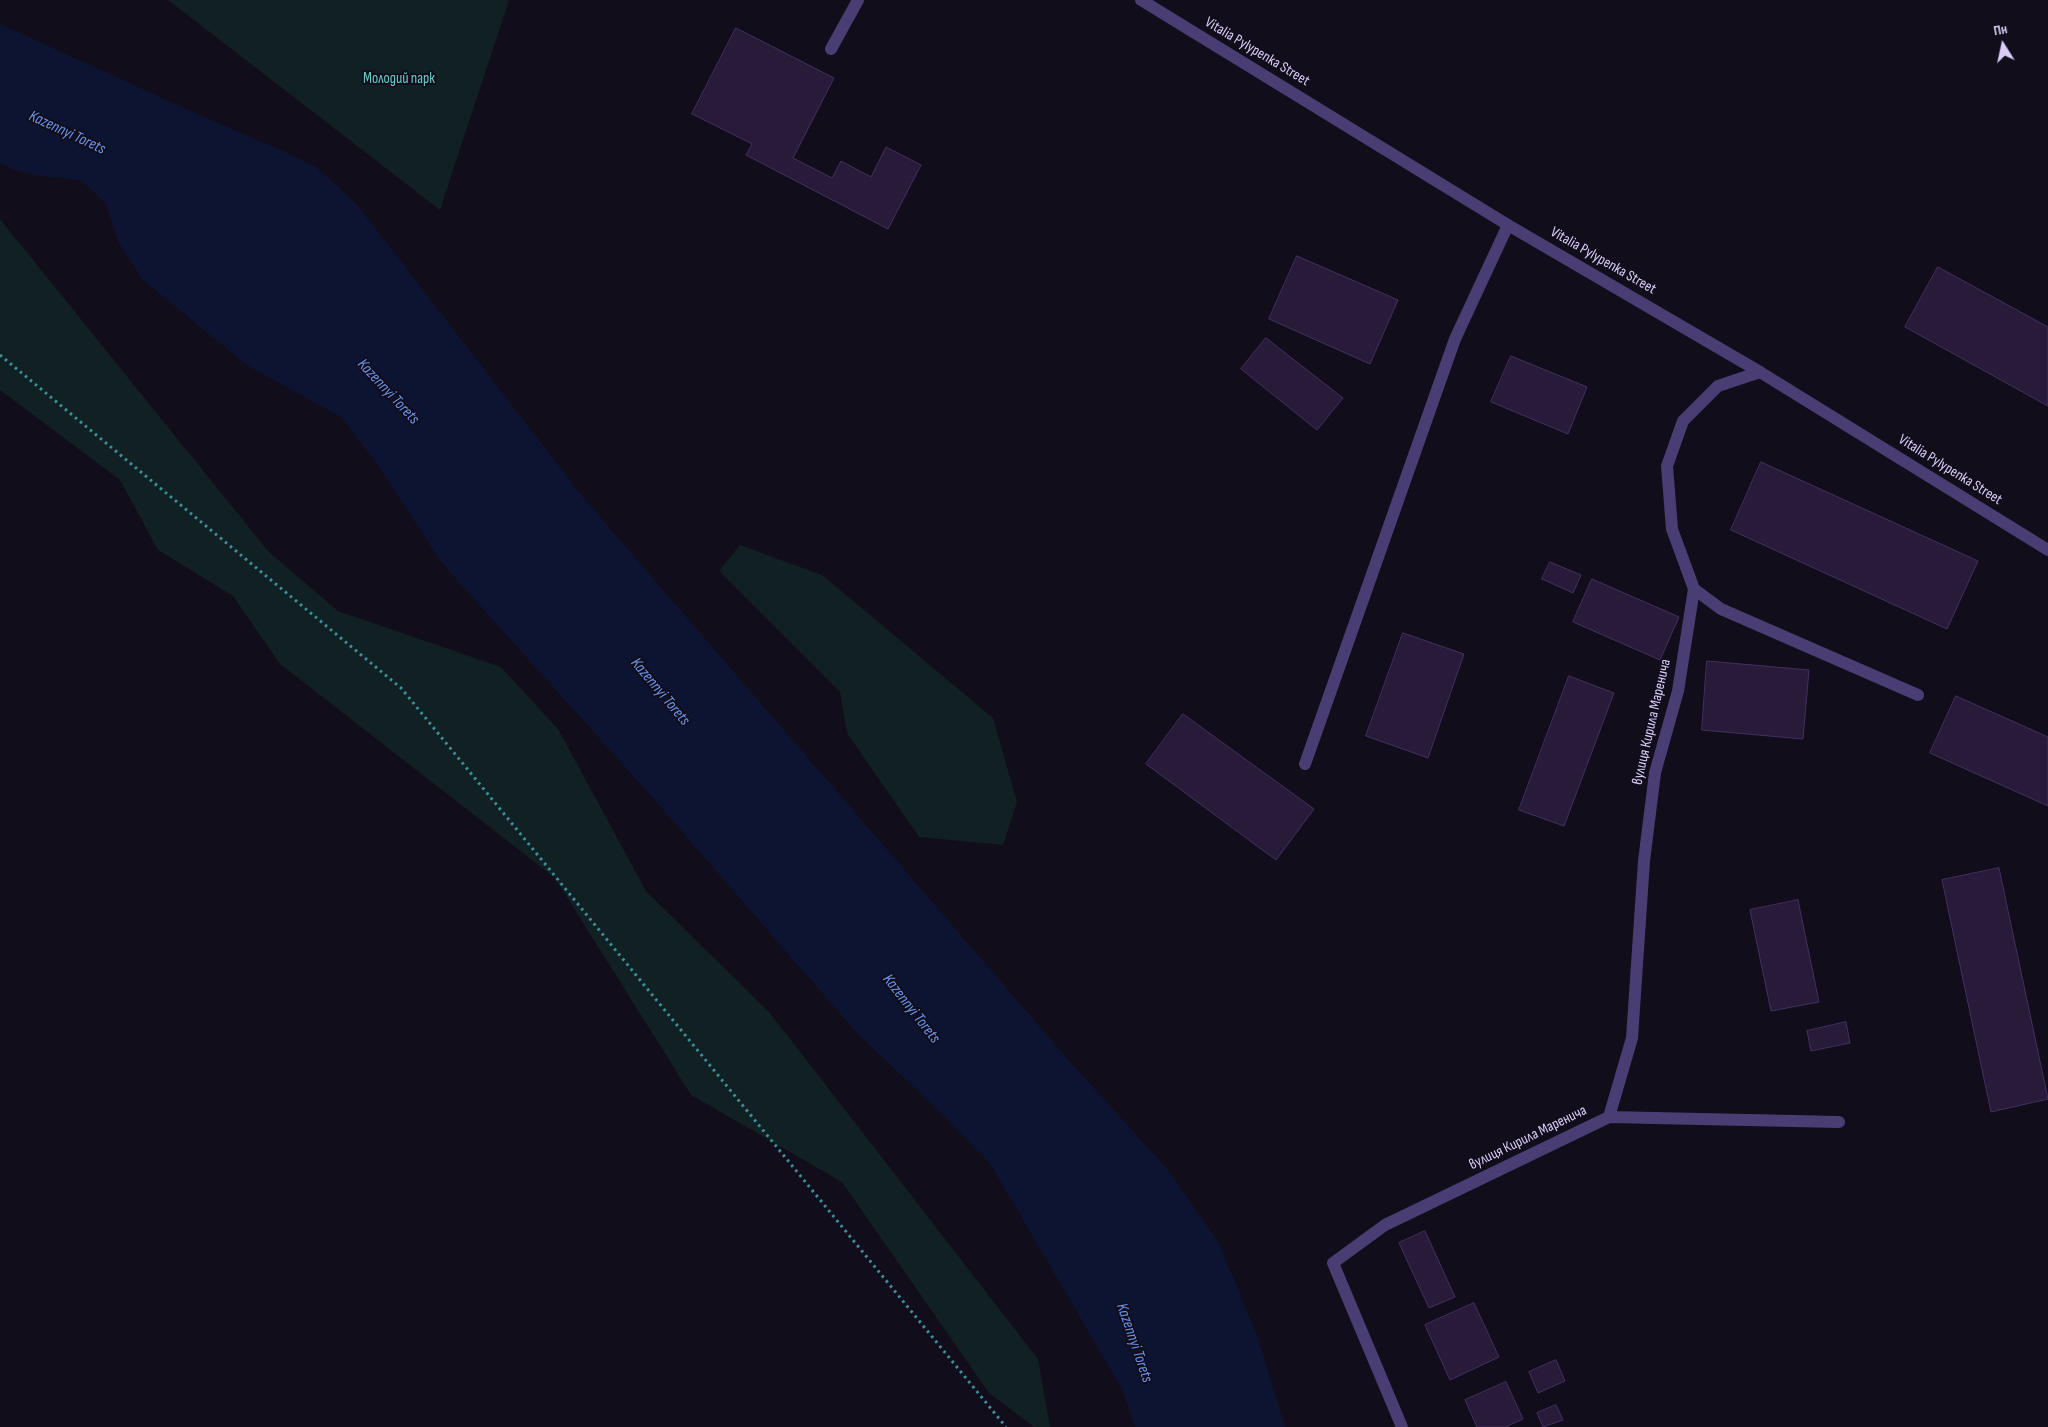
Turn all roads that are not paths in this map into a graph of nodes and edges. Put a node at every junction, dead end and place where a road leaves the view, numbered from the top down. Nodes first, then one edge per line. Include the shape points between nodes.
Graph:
1 (858, 0) edge
2 (1141, 0) edge
3 (831, 48) dead end
4 (1508, 225) junction
5 (1760, 372) junction
6 (2048, 550) edge
7 (1694, 588) junction
8 (1918, 695) dead end
9 (1305, 764) dead end
10 (1609, 1118) junction
11 (1839, 1122) dead end
12 (1402, 1427) edge

1 - 3 street
2 - 4 street, Vitalia Pylypenka Street
4 - 5 street, Vitalia Pylypenka Street
4 - 9 street via 1455,339
5 - 6 street, Vitalia Pylypenka Street
5 - 7 street via 1718,386 1683,420 1667,466 1672,529
7 - 8 street via 1721,609
7 - 10 street, вулиця Кирила Маренича via 1678,691 1655,773 1644,861 1632,1038
10 - 11 street
10 - 12 street, вулиця Кирила Маренича via 1385,1226 1333,1263

